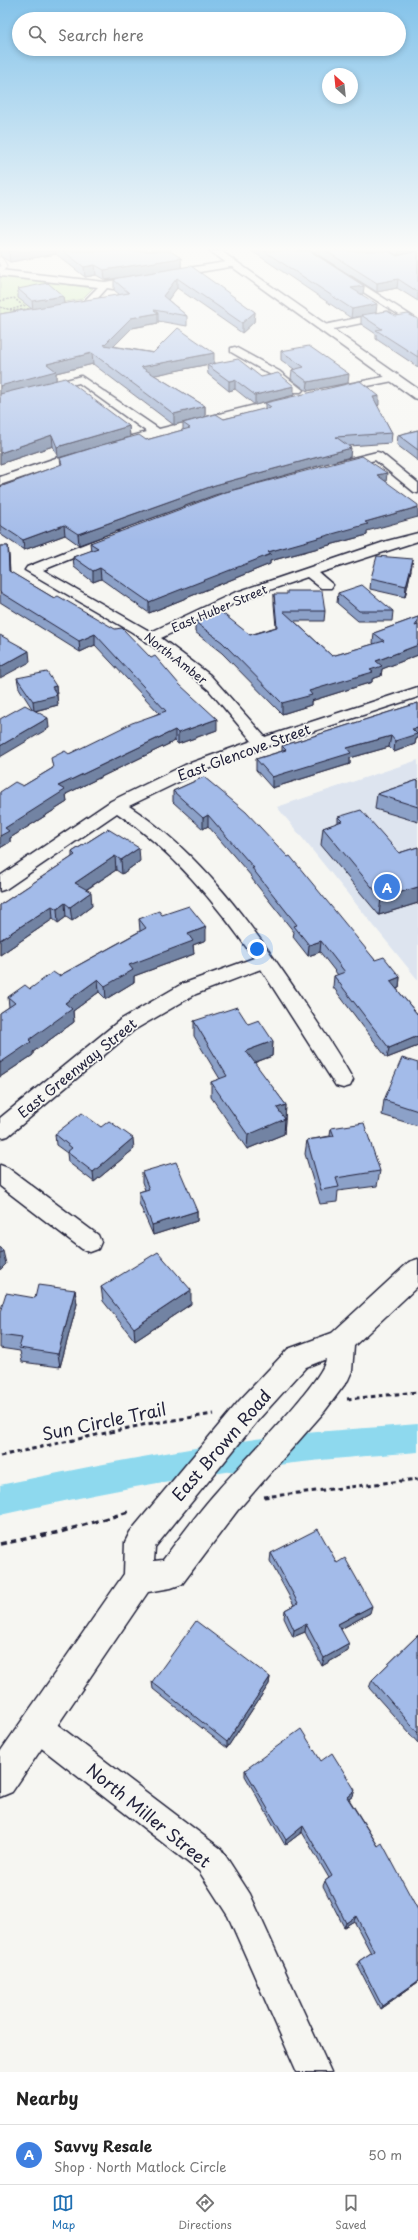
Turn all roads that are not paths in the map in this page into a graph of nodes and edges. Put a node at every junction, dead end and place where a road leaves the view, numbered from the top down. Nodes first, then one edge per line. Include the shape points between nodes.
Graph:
1 (352, 348) edge
2 (235, 350) dead end
3 (394, 378) junction
4 (327, 392) edge
5 (418, 395) edge
6 (0, 401) edge
7 (156, 433) junction
8 (331, 468) edge
9 (0, 481) edge
10 (418, 489) edge
11 (128, 531) edge
12 (418, 537) edge
13 (309, 572) junction
14 (326, 585) dead end
15 (152, 637) junction
16 (418, 692) edge
17 (262, 743) junction
18 (117, 805) junction
19 (0, 885) edge
20 (267, 960) junction
21 (343, 1080) dead end
22 (0, 1130) edge
23 (0, 1174) edge
24 (90, 1242) dead end
25 (418, 1270) edge
26 (341, 1341) junction
27 (139, 1578) junction
28 (36, 1726) junction
29 (0, 1780) edge
30 (314, 2072) edge

1 - 3 main road
2 - 7 street via 275,374 304,396
3 - 4 street
3 - 5 main road
6 - 7 street via 81,379
7 - 9 street via 99,448
8 - 10 street via 376,456
11 - 15 street, North Amber via 32,570
12 - 13 street, East Huber Street
13 - 14 street
13 - 15 street, East Huber Street via 239,596
15 - 17 street, North Amber via 197,671
16 - 17 street, East Glencove Street
17 - 18 street, East Glencove Street via 191,769
18 - 19 street, East Glencove Street
18 - 20 street via 156,832 199,875
20 - 21 street
20 - 22 street, East Greenway Street via 189,989 127,1025
23 - 24 street
25 - 26 main road, East Brown Road
26 - 27 main road via 338,1371 171,1573
26 - 27 main road, East Brown Road via 297,1358 227,1418 168,1507 140,1542
27 - 28 main road
28 - 29 main road
28 - 30 street, North Miller Street via 210,1860 240,1905

